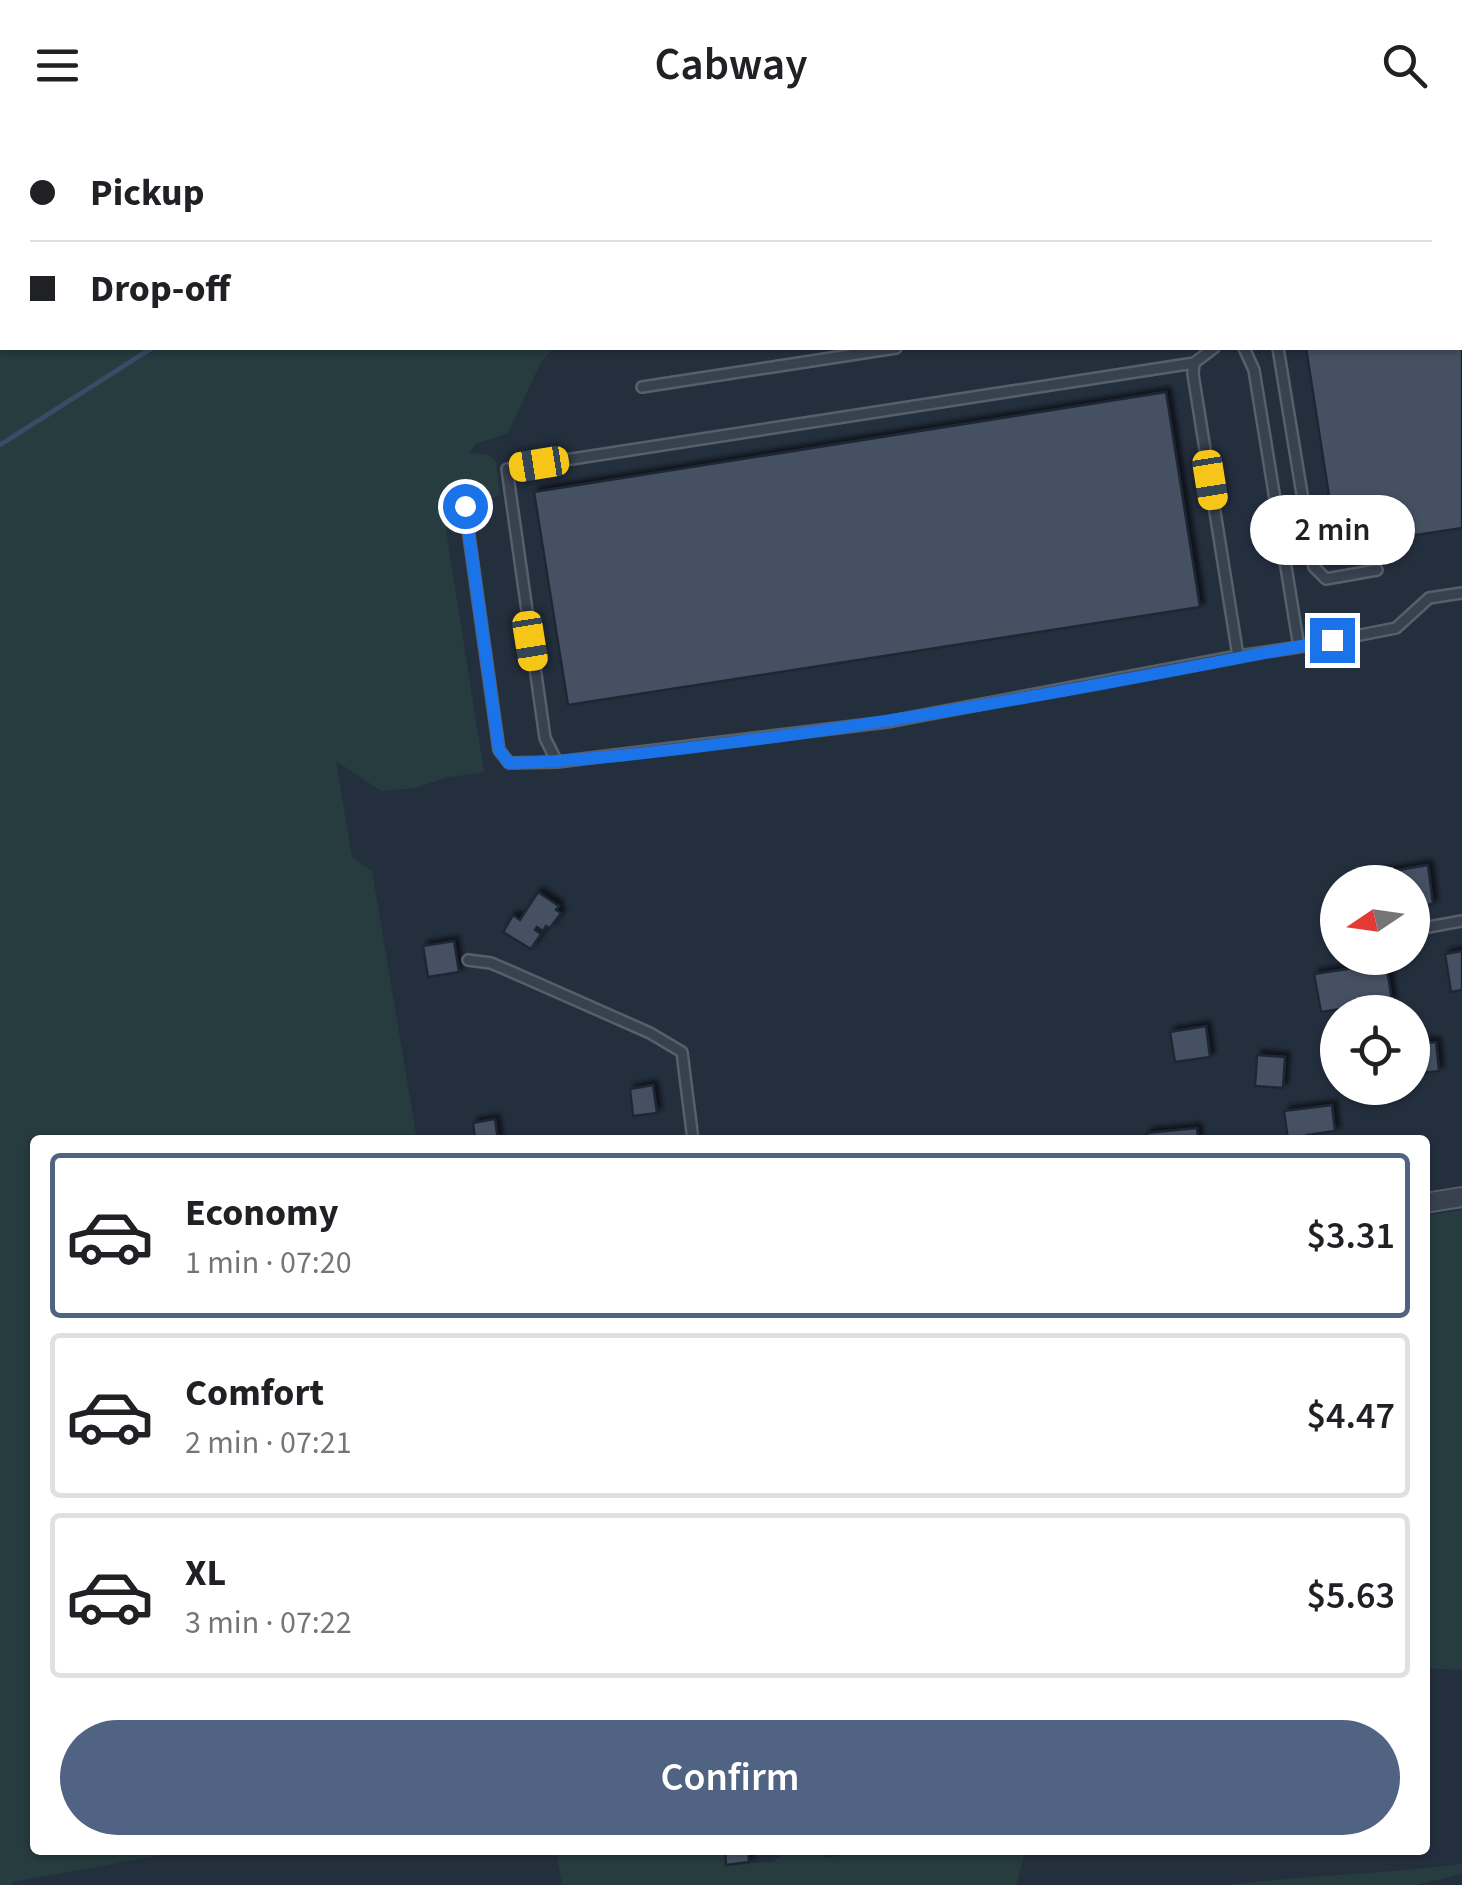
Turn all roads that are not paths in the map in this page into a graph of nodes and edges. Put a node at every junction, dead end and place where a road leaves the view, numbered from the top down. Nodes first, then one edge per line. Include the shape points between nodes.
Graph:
1 (883, 350) edge
2 (1211, 350) edge
3 (1245, 350) edge
4 (1278, 350) edge
5 (1194, 363) junction
6 (642, 387) dead end
7 (465, 506) dead end
8 (1377, 570) dead end
9 (1462, 593) edge
10 (1299, 647) junction
11 (1238, 656) junction
12 (557, 762) junction
13 (1462, 922) edge
14 (1430, 927) edge
15 (468, 960) dead end
16 (692, 1135) edge
17 (1462, 1197) edge
18 (1430, 1201) edge

1 - 6 lane
2 - 5 lane
3 - 10 lane via 1254,370
4 - 8 lane via 1314,567 1326,578
5 - 11 lane
5 - 12 lane via 507,469 545,738
7 - 12 lane via 499,750 509,763
9 - 10 lane via 1429,598 1396,628
10 - 11 lane
11 - 12 lane via 887,722
13 - 14 lane
15 - 16 lane via 512,972 682,1052
17 - 18 street

